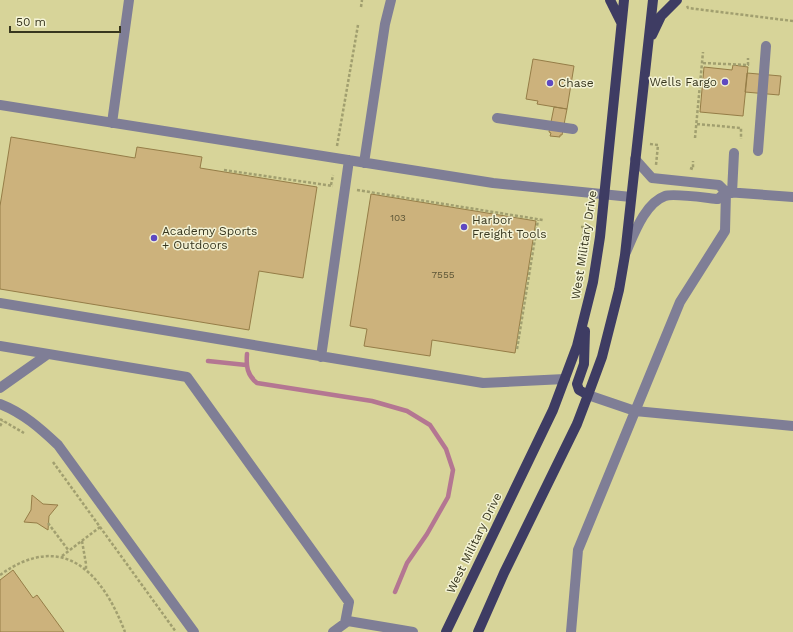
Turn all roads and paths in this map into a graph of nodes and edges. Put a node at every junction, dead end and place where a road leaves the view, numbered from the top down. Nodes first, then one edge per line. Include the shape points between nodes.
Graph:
1 (129, 0) edge
2 (362, 0) edge
3 (391, 0) edge
4 (610, 0) edge
5 (624, 0) edge
6 (653, 0) edge
7 (681, 1) edge
8 (361, 7) dead end
9 (793, 22) edge
10 (358, 25) dead end
11 (622, 30) junction
12 (766, 46) dead end
13 (647, 52) junction
14 (703, 52) dead end
15 (748, 58) dead end
16 (703, 63) junction
17 (0, 105) edge
18 (497, 118) dead end
19 (112, 123) junction
20 (697, 124) junction
21 (573, 129) dead end
22 (696, 138) dead end
23 (741, 139) dead end
24 (650, 144) dead end
25 (758, 151) dead end
26 (336, 152) dead end
27 (734, 153) dead end
28 (635, 159) junction
29 (349, 160) junction
30 (693, 161) dead end
31 (364, 163) junction
32 (656, 163) dead end
33 (693, 169) dead end
34 (224, 170) dead end
35 (333, 175) dead end
36 (331, 185) junction
37 (337, 187) dead end
38 (357, 190) dead end
39 (729, 193) junction
40 (605, 194) junction
41 (631, 197) junction
42 (793, 197) edge
43 (538, 220) junction
44 (543, 220) dead end
45 (581, 227) dead end
46 (588, 246) dead end
47 (625, 255) junction
48 (0, 303) edge
49 (586, 313) junction
50 (0, 346) edge
51 (517, 349) dead end
52 (48, 354) junction
53 (321, 357) junction
54 (565, 379) junction
55 (0, 388) edge
56 (588, 395) junction
57 (0, 404) edge
58 (635, 411) junction
59 (1, 420) edge
60 (0, 426) edge
61 (793, 426) edge
62 (28, 436) dead end
63 (51, 459) dead end
64 (48, 523) dead end
65 (100, 526) junction
66 (82, 540) junction
67 (69, 551) junction
68 (62, 556) junction
69 (86, 570) junction
70 (0, 575) edge
71 (347, 622) junction
72 (125, 632) edge
73 (176, 632) edge
74 (194, 632) edge
75 (333, 632) edge
76 (413, 632) edge
77 (446, 632) edge
78 (478, 632) edge
79 (571, 632) edge

1 - 19 lane
2 - 8 path
3 - 31 lane via 384,24
4 - 11 main road via 618,13
5 - 11 main road, West Military Drive
6 - 13 main road
7 - 9 path via 688,8
7 - 13 main road via 668,8 659,20
10 - 26 path
11 - 40 main road, West Military Drive
12 - 25 lane
13 - 28 main road
14 - 16 path
15 - 16 path via 748,65
16 - 20 path
17 - 19 lane
18 - 21 lane
19 - 29 lane
20 - 22 path
20 - 23 path via 741,128
24 - 32 path via 658,145
27 - 39 lane
28 - 39 lane via 652,178 719,185
28 - 41 main road
29 - 31 lane
29 - 53 lane
30 - 33 path
31 - 40 lane via 494,183
34 - 36 path
35 - 36 path
36 - 37 path
38 - 43 path
39 - 42 lane
39 - 47 lane via 718,199 666,195 641,219
39 - 58 lane via 725,231 680,302
40 - 41 lane
40 - 49 main road, West Military Drive via 593,282
41 - 47 main road
43 - 44 path
43 - 51 path
45 - 46 path via 584,227 582,243
47 - 56 main road via 602,356
48 - 53 lane
49 - 54 main road, West Military Drive
49 - 56 main road via 584,364 577,384 579,390
50 - 52 lane
52 - 55 lane
52 - 71 lane via 187,377 349,602
53 - 54 lane via 483,383
54 - 77 main road, West Military Drive via 553,410
56 - 58 lane
56 - 78 main road via 577,424
57 - 74 lane via 15,410 38,425 58,444
58 - 61 lane
58 - 79 lane via 578,550
59 - 60 path
59 - 62 path
63 - 65 path
64 - 67 path
65 - 66 path
65 - 73 path
66 - 67 path
66 - 69 path
67 - 68 path
68 - 69 path
68 - 70 path via 32,557
69 - 72 path via 115,609
71 - 75 lane
71 - 76 lane

